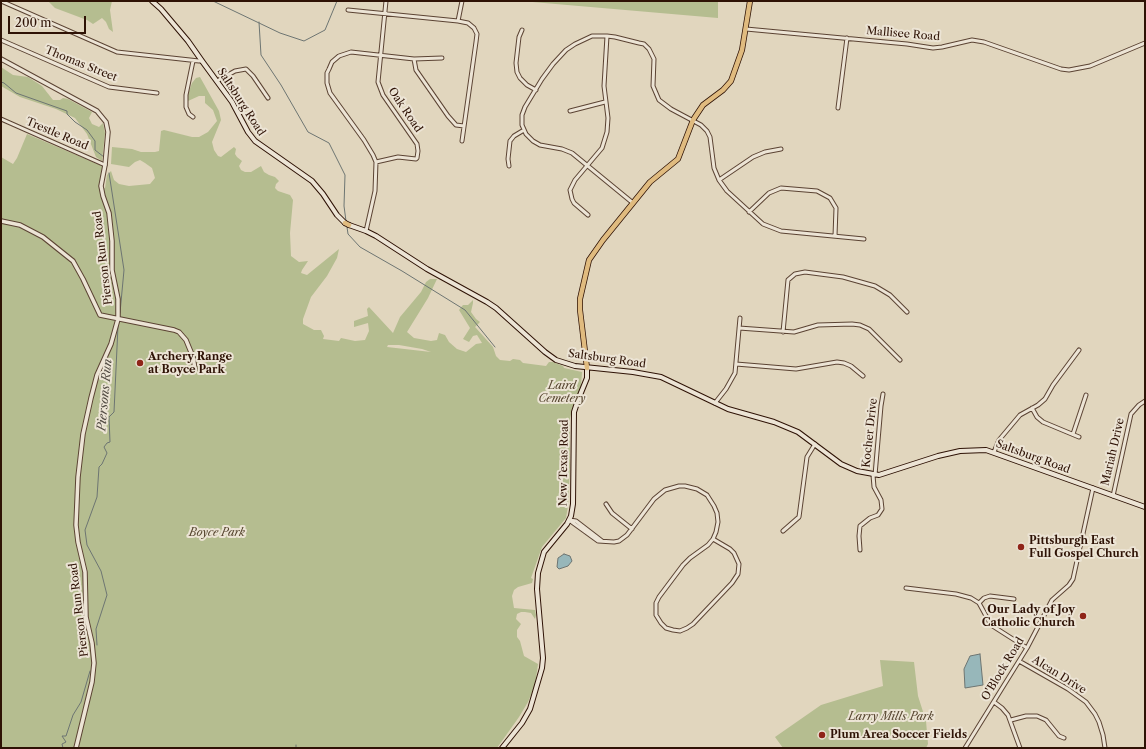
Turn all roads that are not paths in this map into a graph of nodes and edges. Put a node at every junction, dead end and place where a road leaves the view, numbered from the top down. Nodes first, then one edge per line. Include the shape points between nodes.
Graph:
1 (152, 1) edge
2 (386, 1) edge
3 (462, 1) edge
4 (750, 1) edge
5 (1, 2) edge
6 (348, 10) dead end
7 (384, 14) junction
8 (458, 21) junction
9 (746, 29) junction
10 (522, 30) dead end
11 (606, 36) junction
12 (847, 38) junction
13 (1, 40) edge
14 (1145, 43) edge
15 (381, 55) junction
16 (442, 58) dead end
17 (1, 59) edge
18 (414, 59) junction
19 (193, 61) junction
20 (202, 61) junction
21 (217, 81) junction
22 (536, 90) junction
23 (157, 93) dead end
24 (268, 98) dead end
25 (605, 102) junction
26 (838, 108) dead end
27 (570, 111) dead end
28 (192, 117) dead end
29 (1, 119) edge
30 (693, 120) junction
31 (464, 126) junction
32 (524, 130) junction
33 (462, 140) dead end
34 (781, 149) dead end
35 (376, 162) junction
36 (105, 165) junction
37 (588, 165) junction
38 (509, 166) dead end
39 (719, 180) junction
40 (633, 203) junction
41 (749, 212) junction
42 (588, 215) dead end
43 (1, 221) edge
44 (366, 231) junction
45 (835, 236) junction
46 (864, 239) dead end
47 (907, 312) dead end
48 (740, 318) dead end
49 (118, 319) junction
50 (739, 328) junction
51 (782, 332) junction
52 (1080, 350) dead end
53 (900, 360) dead end
54 (736, 364) junction
55 (587, 368) junction
56 (195, 369) dead end
57 (863, 376) dead end
58 (883, 394) dead end
59 (1086, 395) dead end
60 (1145, 401) edge
61 (716, 403) junction
62 (1032, 408) junction
63 (1073, 434) junction
64 (1080, 437) dead end
65 (815, 444) junction
66 (994, 452) junction
67 (874, 475) junction
68 (1093, 488) junction
69 (1112, 496) junction
70 (606, 504) dead end
71 (1145, 508) edge
72 (570, 520) junction
73 (632, 529) junction
74 (783, 531) dead end
75 (713, 539) junction
76 (860, 550) dead end
77 (906, 588) dead end
78 (1014, 598) dead end
79 (979, 603) junction
80 (1027, 648) junction
81 (1019, 661) junction
82 (994, 702) junction
83 (1010, 720) junction
84 (1064, 738) dead end
85 (76, 748) edge
86 (502, 748) edge
87 (965, 748) edge
88 (1020, 748) edge
89 (1105, 748) edge

1 - 20 main road, Saltsburg Road via 188,41
2 - 7 street, Oak Road
3 - 8 street
4 - 9 main road, New Texas Road
5 - 19 street via 117,52
6 - 7 street
7 - 8 street
7 - 15 street, Oak Road
8 - 31 street via 471,25 477,34
9 - 12 street, Mallisee Road
9 - 30 main road, New Texas Road via 731,81 704,105
10 - 22 street via 519,37 517,72 524,82
11 - 22 street via 592,36 566,50
11 - 25 street
11 - 30 street via 645,46 654,59 653,86 659,100
12 - 14 street, Mallisee Road via 933,48 972,40 1069,70 1090,66
12 - 26 street
13 - 23 street, Thomas Street via 109,87
15 - 18 street
15 - 35 street, Oak Road via 379,87 418,147 416,159 398,157
15 - 35 street via 351,52 339,56 332,62 327,73 330,92 374,155
16 - 18 street
17 - 36 street, Pierson Run Road via 100,114 106,122 108,132
18 - 31 street via 416,70 448,116 455,124
19 - 20 street
19 - 28 street via 186,95 186,106
20 - 21 main road, Saltsburg Road
21 - 24 street via 235,71 246,69 254,76
21 - 44 main road, Saltsburg Road via 255,141 312,181 337,215 347,224
22 - 32 street via 522,115
25 - 27 street
25 - 37 street via 608,118 605,139 602,148
29 - 36 street, Trestle Road
30 - 39 street via 703,127 710,138 714,168
30 - 40 main road, New Texas Road via 678,159 653,179
31 - 33 street
32 - 37 street via 536,143 567,151
32 - 38 street via 510,141
34 - 39 street via 753,157
35 - 44 street via 375,191
36 - 49 street, Pierson Run Road via 101,186 110,220 112,270 118,299
37 - 40 street
37 - 42 street via 570,190 574,203
39 - 41 street via 727,192
40 - 55 main road, New Texas Road via 589,260 580,300
41 - 45 street via 763,224 774,229
41 - 45 street via 769,193 781,188 817,191 830,198 836,208
43 - 49 street via 20,225 43,237 73,261 100,315
44 - 55 main road, Saltsburg Road via 496,308 556,360
45 - 46 street
47 - 51 street via 890,295 875,286 843,277 805,272 788,280
48 - 50 street
49 - 56 street via 179,332 186,340
49 - 85 street, Pierson Run Road via 91,398 83,434 78,477 76,525 85,572 86,616 94,663
50 - 51 street
50 - 54 street
51 - 53 street via 799,332 818,325 860,325 869,329
52 - 62 street via 1045,399
54 - 57 street via 796,369 837,362 851,366
54 - 61 street via 732,380
55 - 61 main road, Saltsburg Road via 658,376
55 - 72 main road, New Texas Road via 587,378 574,412 573,504
58 - 67 street, Kocher Drive
59 - 63 street
60 - 69 street, Mariah Drive via 1132,412
61 - 65 main road, Saltsburg Road via 791,429
62 - 63 street via 1043,422
62 - 66 street via 1020,415 1004,433 998,440
63 - 64 street
65 - 67 main road, Saltsburg Road via 848,468
65 - 74 street via 807,457 799,517
66 - 67 main road, Saltsburg Road via 978,449 960,451
66 - 68 main road, Saltsburg Road
67 - 76 street, Kocher Drive via 874,488 881,500 882,509 878,515 860,526
68 - 69 main road, Saltsburg Road
68 - 80 street, O'Block Road via 1073,579 1052,600
69 - 71 main road, Saltsburg Road
70 - 73 street via 612,513
72 - 73 street via 576,521 603,542 608,543 619,541
72 - 86 main road, New Texas Road via 546,548 538,573 543,658 539,683 526,716
73 - 75 street via 656,496 670,487 685,486 703,492 714,506 718,522
75 - 75 street via 683,565 659,596 656,615 666,628 680,631 687,628 736,578 739,570 737,558 730,549
77 - 79 street via 962,595
78 - 79 street via 990,596
79 - 80 street via 991,625
80 - 81 street, O'Block Road
81 - 82 street, O'Block Road
81 - 89 street, Alcan Drive via 1086,702 1099,722
82 - 83 street via 1005,711
82 - 87 street, O'Block Road
83 - 84 street via 1028,715 1037,716 1047,721 1059,736
83 - 88 street

